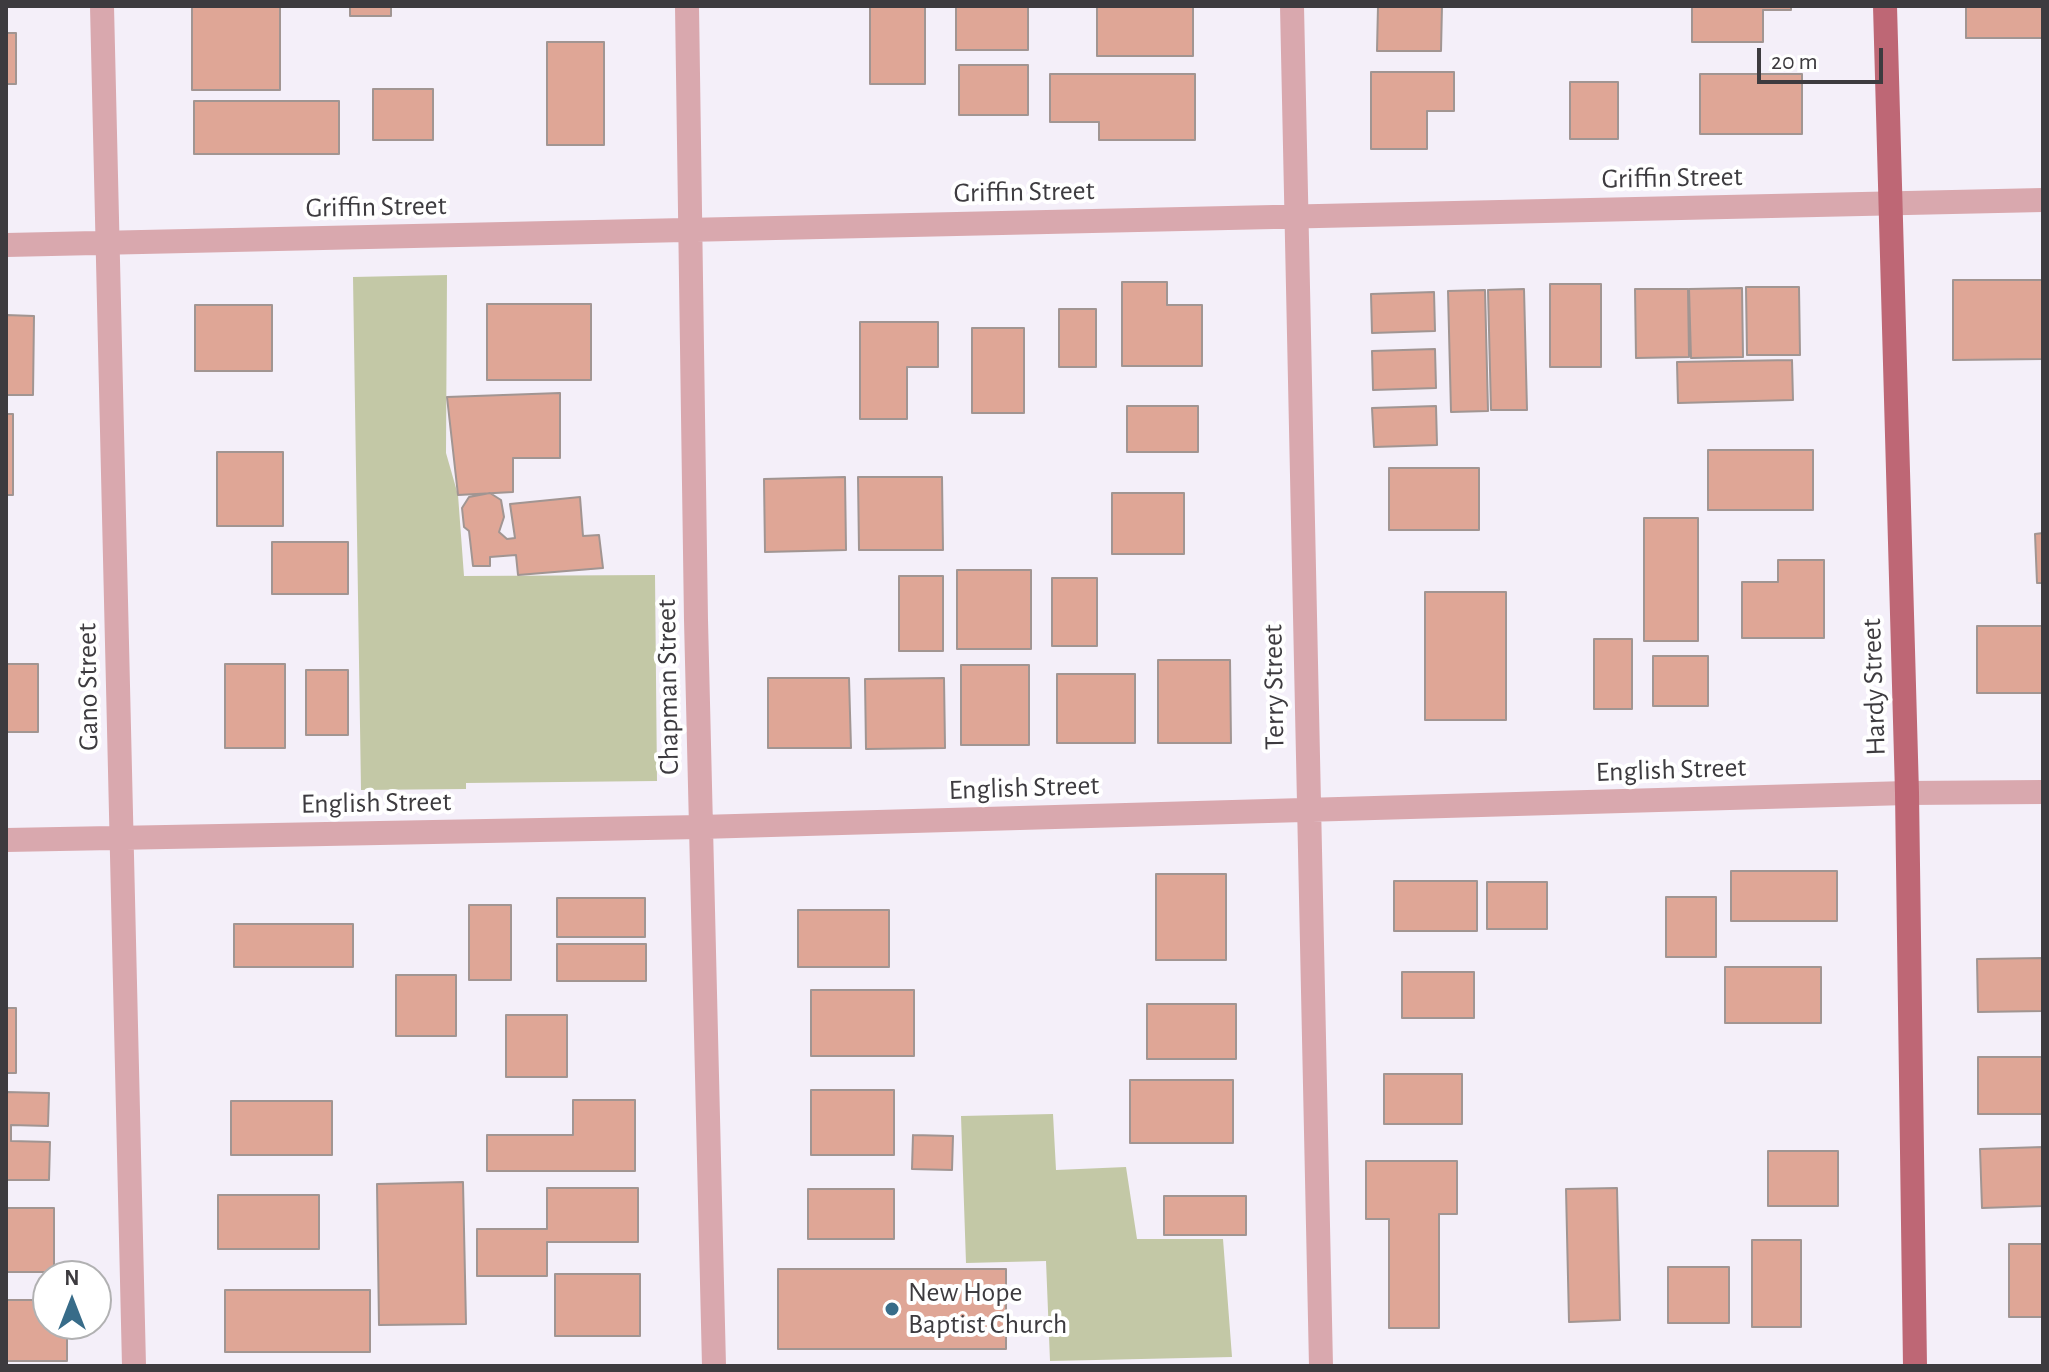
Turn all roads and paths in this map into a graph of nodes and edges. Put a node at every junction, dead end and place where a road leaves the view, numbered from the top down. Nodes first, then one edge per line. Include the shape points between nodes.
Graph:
1 (102, 6) edge
2 (687, 6) edge
3 (1292, 6) edge
4 (1885, 6) edge
5 (2043, 200) edge
6 (1890, 203) junction
7 (1295, 216) junction
8 (689, 229) junction
9 (107, 243) junction
10 (6, 245) edge
11 (2043, 792) edge
12 (1907, 793) junction
13 (1307, 811) junction
14 (700, 827) junction
15 (122, 838) junction
16 (6, 840) edge
17 (134, 1366) edge
18 (714, 1366) edge
19 (1321, 1366) edge
20 (1915, 1366) edge

1 - 9 street, Gano Street
2 - 8 street, Chapman Street
3 - 7 street, Terry Street
4 - 6 main road, Hardy Street
5 - 6 street, Griffin Street
6 - 7 street, Griffin Street
6 - 12 main road, Hardy Street
7 - 8 street, Griffin Street
7 - 13 street, Terry Street
8 - 9 street, Griffin Street
8 - 14 street, Chapman Street
9 - 10 street, Griffin Street
9 - 15 street, Gano Street
11 - 12 street, English Street
12 - 13 street, English Street
12 - 20 main road, Hardy Street
13 - 14 street, English Street
13 - 19 street, Terry Street
14 - 15 street, English Street
14 - 18 street, Chapman Street
15 - 16 street, English Street
15 - 17 street, Gano Street

